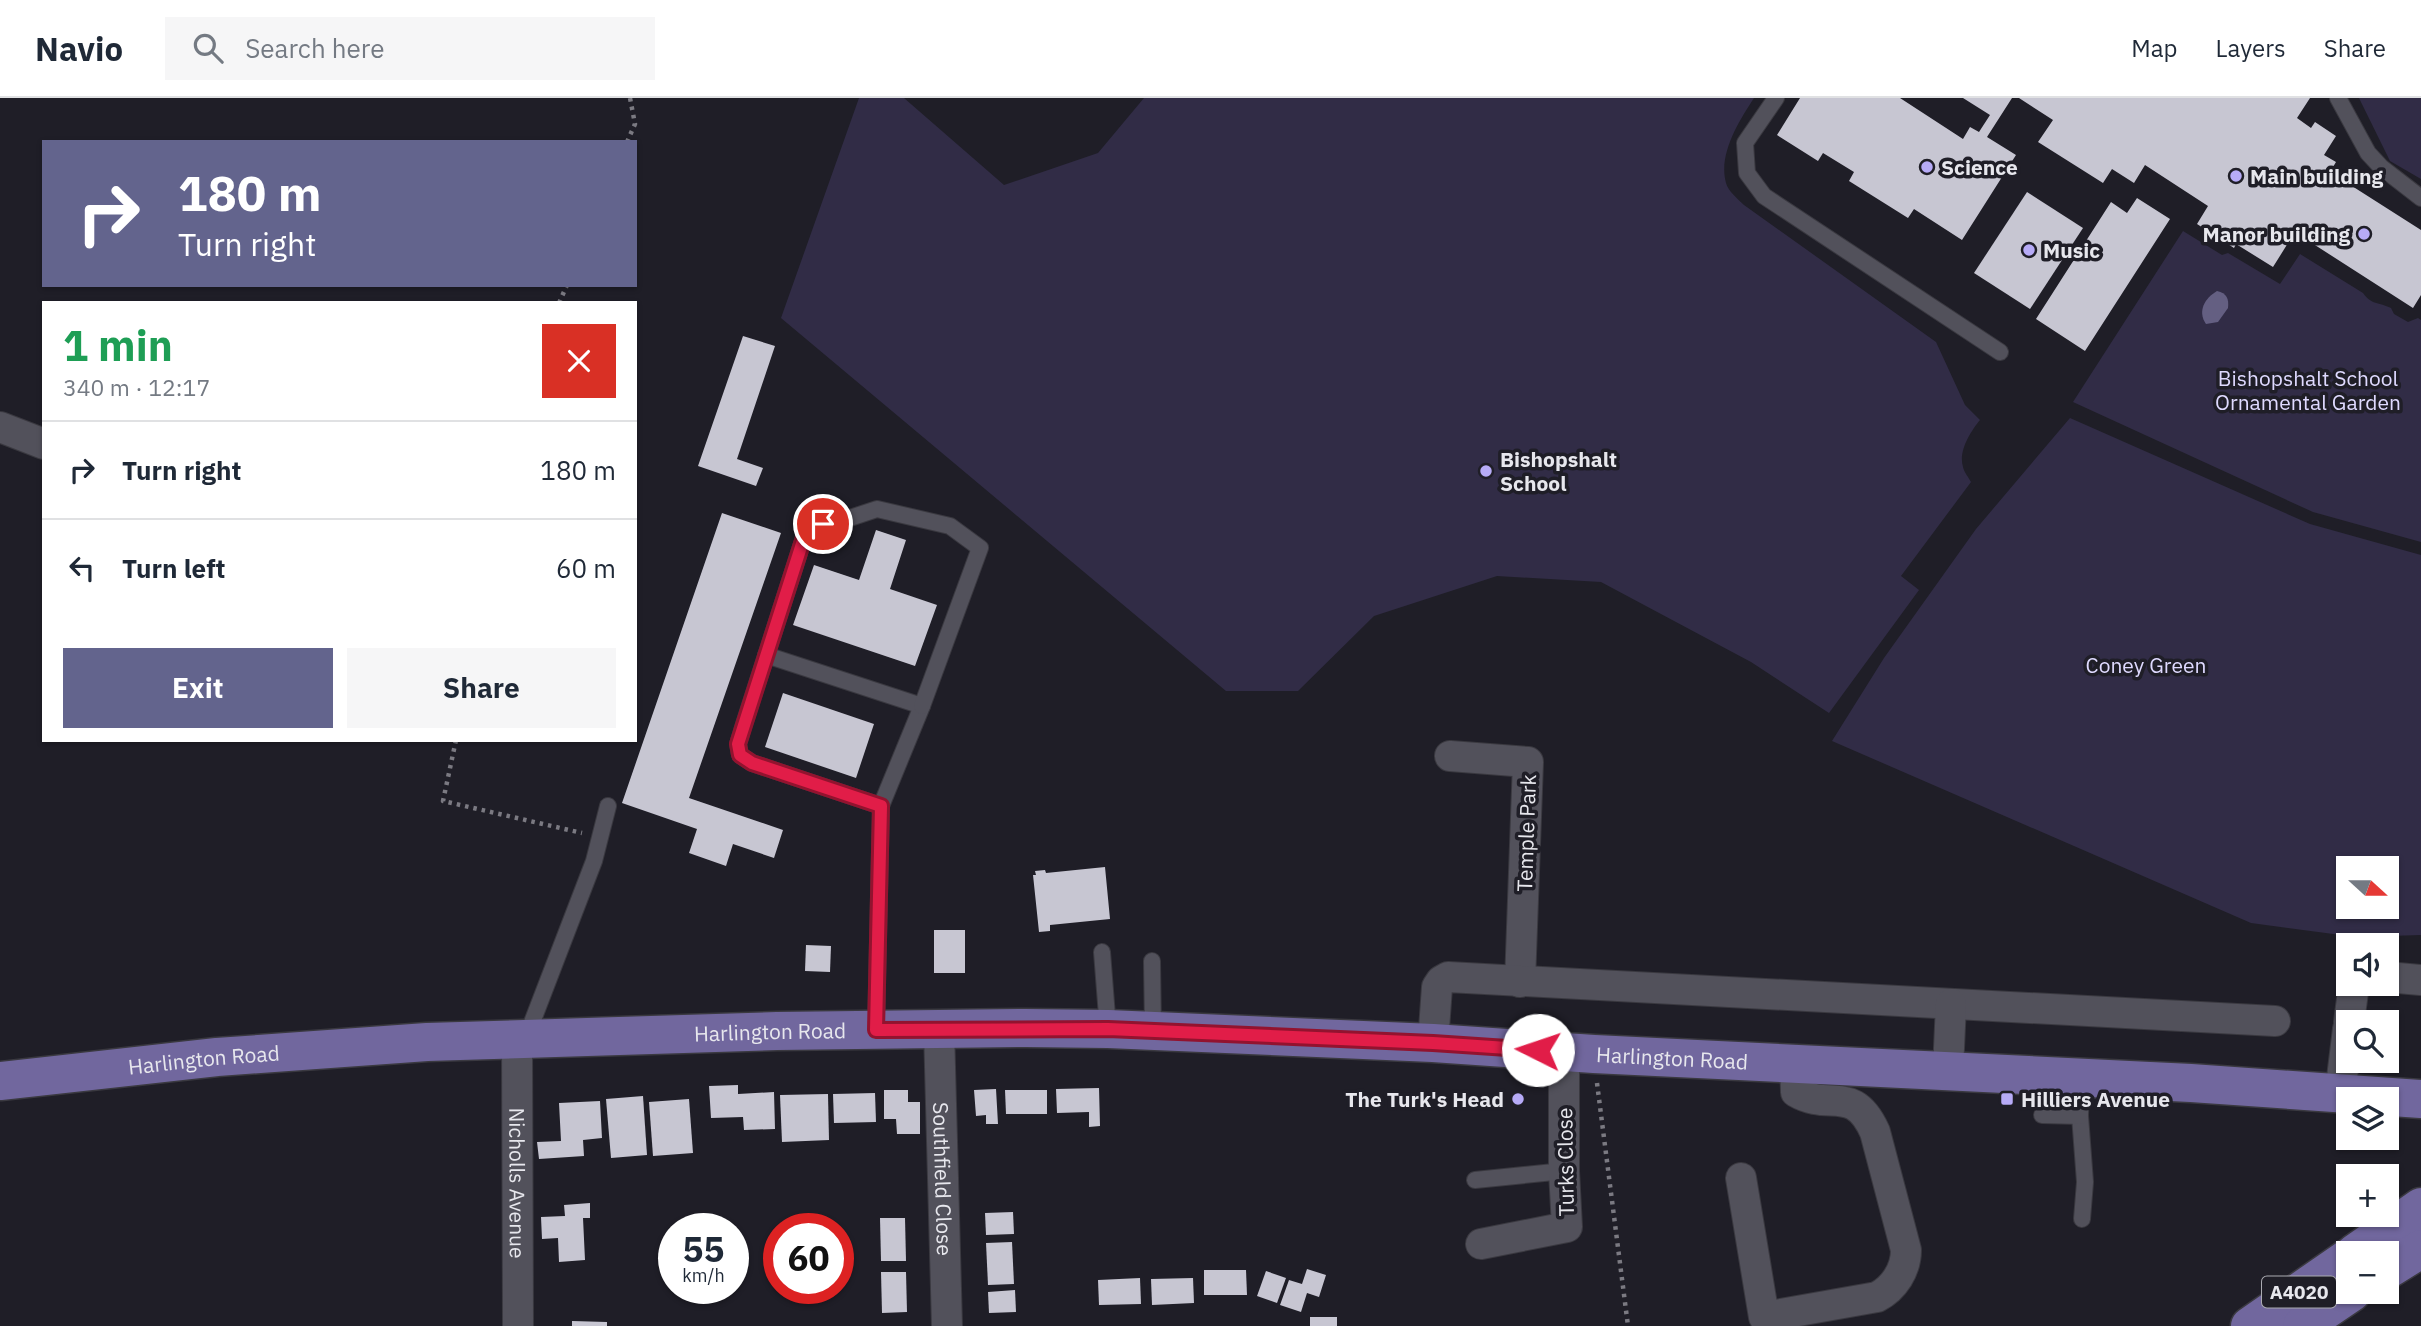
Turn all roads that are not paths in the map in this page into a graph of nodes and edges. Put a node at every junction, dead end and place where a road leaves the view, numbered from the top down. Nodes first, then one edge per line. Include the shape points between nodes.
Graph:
1 (1776, 98) edge
2 (2338, 98) edge
3 (2421, 198) edge
4 (2000, 352) dead end
5 (1, 432) edge
6 (42, 443) edge
7 (766, 655) junction
8 (922, 706) junction
9 (1450, 755) dead end
10 (608, 806) dead end
11 (881, 806) junction
12 (1102, 953) dead end
13 (1152, 961) dead end
14 (2399, 978) edge
15 (2421, 980) edge
16 (1520, 982) junction
17 (1951, 1004) junction
18 (2275, 1021) dead end
19 (1108, 1029) junction
20 (876, 1030) junction
21 (939, 1030) junction
22 (1153, 1031) junction
23 (521, 1039) junction
24 (1433, 1043) junction
25 (1579, 1053) junction
26 (1795, 1064) junction
27 (1948, 1070) junction
28 (2081, 1078) junction
29 (0, 1081) edge
30 (2336, 1094) edge
31 (2399, 1097) edge
32 (2421, 1098) edge
33 (2042, 1115) dead end
34 (2080, 1116) junction
35 (1564, 1171) junction
36 (1741, 1178) dead end
37 (1475, 1180) dead end
38 (2421, 1207) edge
39 (2082, 1219) dead end
40 (2372, 1241) edge
41 (1481, 1244) dead end
42 (2421, 1249) edge
43 (2399, 1263) edge
44 (2336, 1266) edge
45 (2336, 1303) edge
46 (518, 1326) edge
47 (947, 1326) edge
48 (2249, 1326) edge
49 (2302, 1326) edge

1 - 4 lane via 1745,143 1747,173 1764,196
2 - 3 lane via 2368,153
5 - 6 street
7 - 8 lane
7 - 8 lane via 808,525 838,522 877,509 950,526 980,548
7 - 11 lane via 738,744 740,755
8 - 11 lane
9 - 16 street, Temple Park via 1528,762
10 - 23 lane via 594,861
11 - 20 lane
12 - 19 lane
13 - 22 lane
14 - 15 street
16 - 17 street
16 - 24 street via 1441,981
17 - 18 street
17 - 27 street
19 - 21 main road, Harlington Road
19 - 22 main road, Harlington Road
20 - 21 main road, Harlington Road
20 - 23 main road, Harlington Road
21 - 47 street, Southfield Close
22 - 24 main road, Harlington Road
23 - 29 main road, Harlington Road via 255,1054
23 - 46 street, Nicholls Avenue
24 - 25 main road, Harlington Road
25 - 26 main road, Harlington Road
25 - 35 street, Turks Close
26 - 27 main road, Harlington Road
26 - 36 street via 1796,1092 1815,1100 1853,1104 1869,1119 1906,1250 1898,1277 1877,1297 1764,1317
27 - 28 main road, Harlington Road
28 - 30 main road, Harlington Road
28 - 34 lane
31 - 32 main road, Harlington Road
33 - 34 lane
34 - 39 lane via 2085,1182
35 - 37 lane
35 - 41 street, Turks Close via 1567,1227
38 - 40 main road, A4020
42 - 43 main road
44 - 48 main road, A4020
45 - 49 main road, A4020

